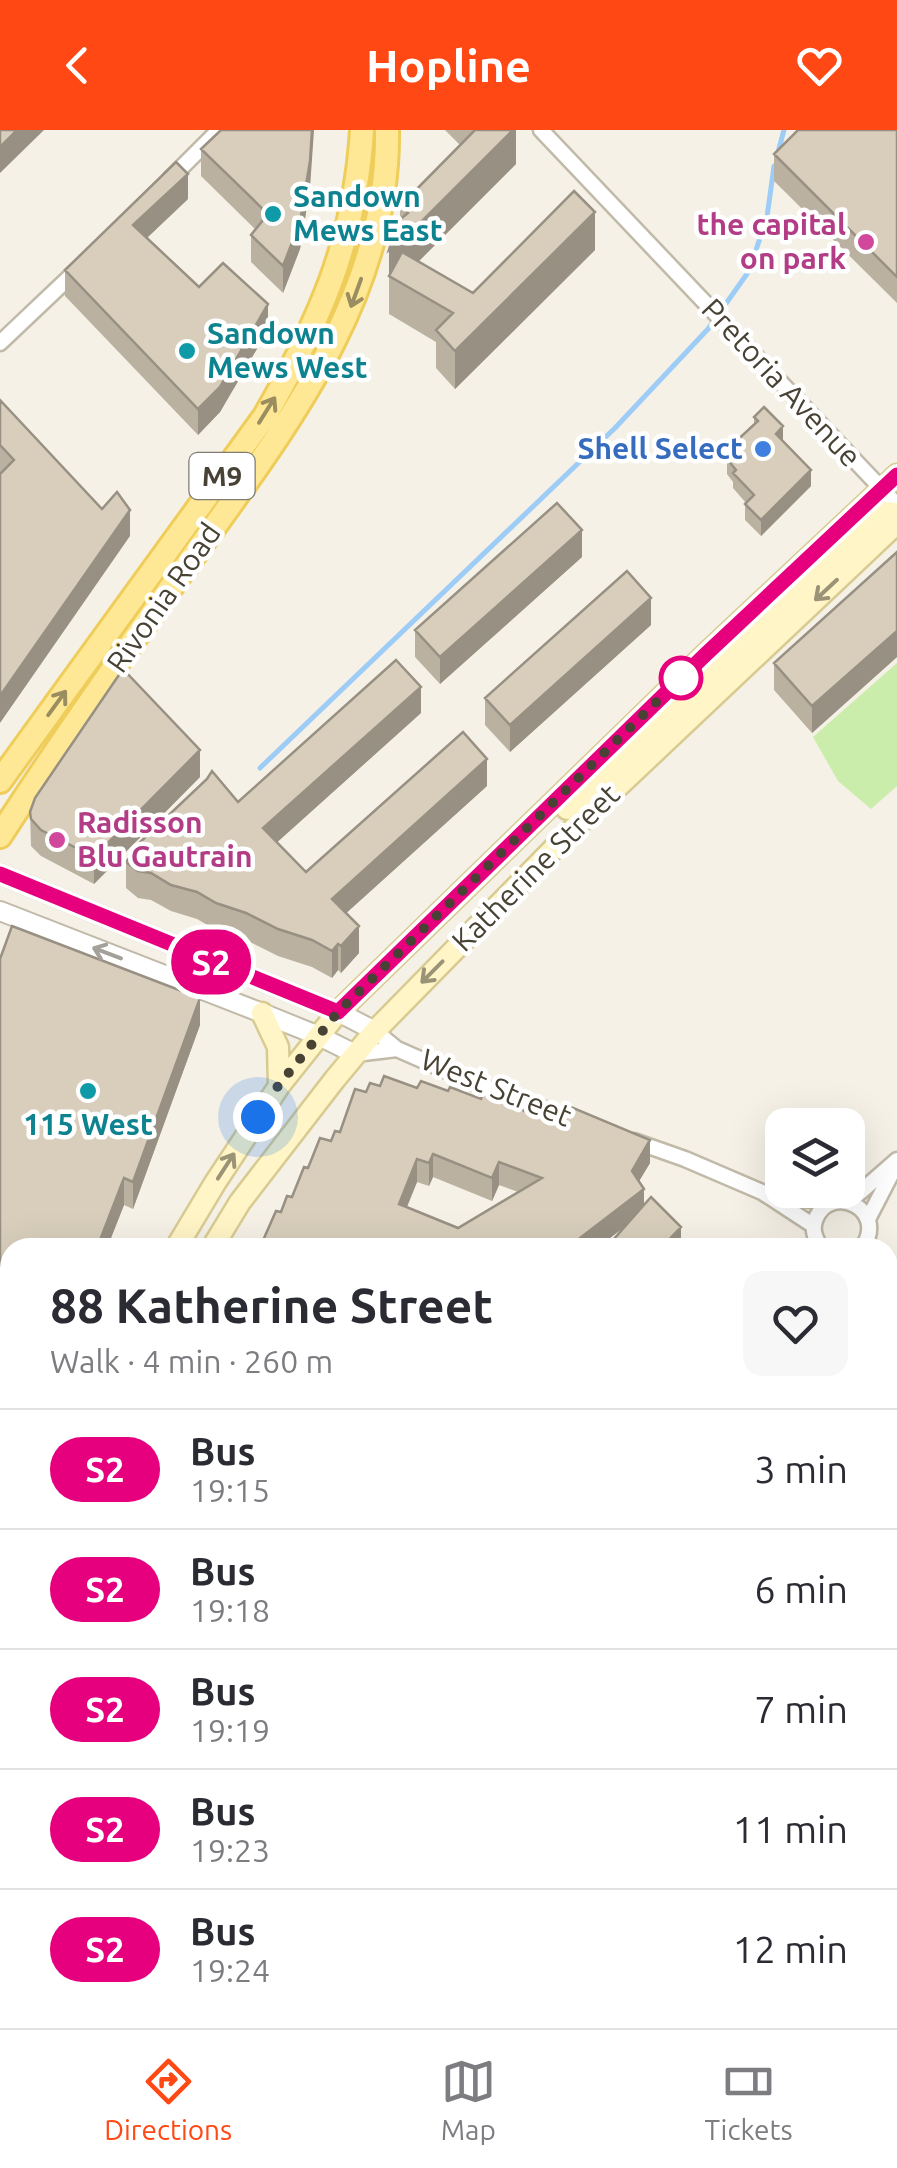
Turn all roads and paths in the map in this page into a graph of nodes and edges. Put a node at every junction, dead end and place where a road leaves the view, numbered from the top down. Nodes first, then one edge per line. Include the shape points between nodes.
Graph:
1 (219, 130) edge
2 (387, 130) edge
3 (541, 130) edge
4 (362, 131) edge
5 (162, 187) edge
6 (94, 254) edge
7 (0, 342) edge
8 (892, 482) edge
9 (897, 505) edge
10 (897, 513) edge
11 (897, 523) edge
12 (0, 782) edge
13 (0, 836) edge
14 (0, 874) edge
15 (0, 911) edge
16 (338, 1012) junction
17 (262, 1013) junction
18 (375, 1031) junction
19 (319, 1036) junction
20 (397, 1049) junction
21 (354, 1054) junction
22 (278, 1086) junction
23 (602, 1129) edge
24 (618, 1135) edge
25 (897, 1162) edge
26 (865, 1188) edge
27 (762, 1192) junction
28 (765, 1192) edge
29 (825, 1208) edge
30 (859, 1208) edge
31 (868, 1219) junction
32 (814, 1226) junction
33 (182, 1238) edge
34 (218, 1238) edge
35 (816, 1238) edge
36 (867, 1238) edge

1 - 5 street
2 -> 13 main road, Rivonia Road / M9 via 374,242 321,369
3 - 8 street, Pretoria Avenue
12 -> 4 main road, Rivonia Road / M9 via 265,416 299,357 339,259
6 - 7 street
8 - 9 street, Pretoria Avenue
8 - 16 main road, Katherine Street
10 - 16 main road via 877,516 407,960
11 -> 18 main road, Katherine Street via 587,816
14 - 16 street, West Street
17 -> 15 street
16 - 18 street, West Street
16 - 19 main road, Katherine Street
17 - 19 street
17 - 22 main road via 278,1047
18 - 20 street, West Street
18 - 21 main road, Katherine Street
19 - 21 street
19 - 22 main road, Katherine Street
20 - 21 street, West Street
20 - 23 street, West Street
21 - 34 main road, Katherine Street
33 -> 22 main road, Katherine Street
24 - 27 street
25 - 26 street
25 - 31 street
27 - 28 street
27 - 32 street
29 - 32 street
30 - 31 street
31 - 36 street
32 - 35 street

